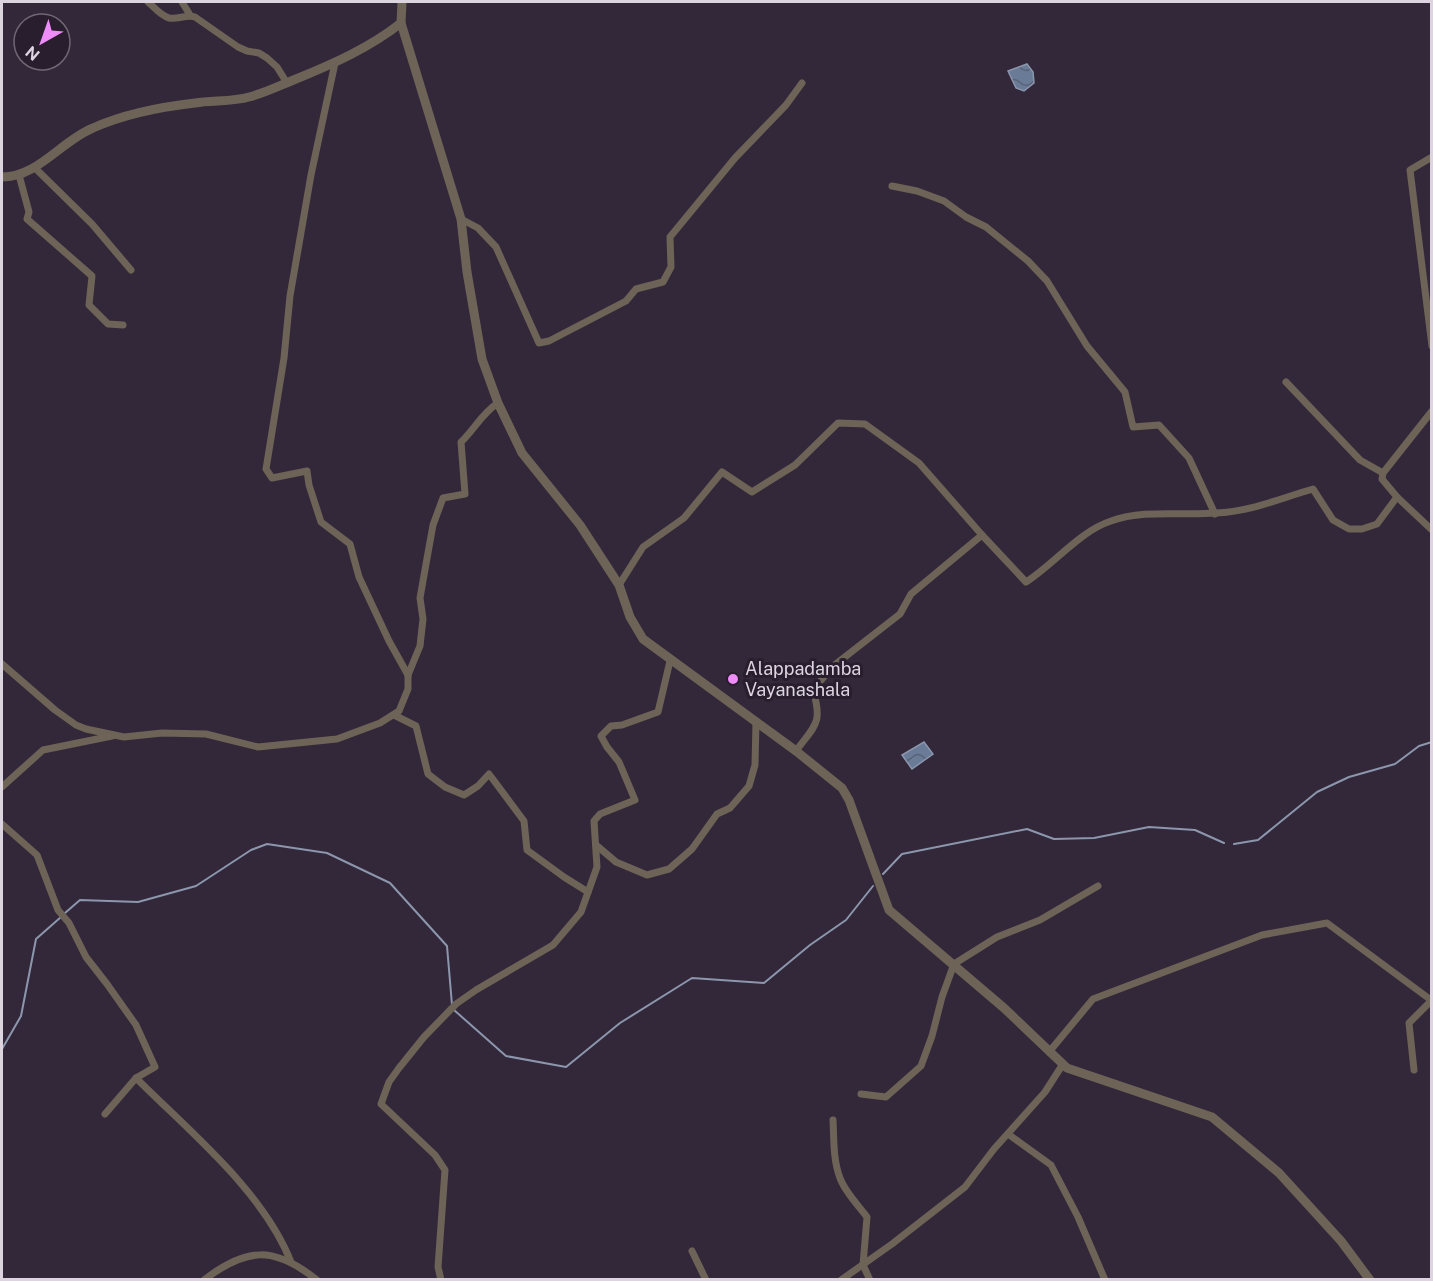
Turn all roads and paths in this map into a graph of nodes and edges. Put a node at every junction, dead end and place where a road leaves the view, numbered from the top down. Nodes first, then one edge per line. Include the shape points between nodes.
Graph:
1 (148, 2) edge
2 (182, 2) edge
3 (402, 2) edge
4 (190, 15) junction
5 (401, 24) junction
6 (335, 63) junction
7 (286, 83) junction
8 (801, 83) dead end
9 (1431, 157) edge
10 (34, 168) junction
11 (19, 175) junction
12 (2, 177) edge
13 (892, 186) dead end
14 (461, 219) junction
15 (131, 270) dead end
16 (123, 325) dead end
17 (1431, 346) edge
18 (1286, 382) dead end
19 (498, 403) junction
20 (1431, 411) edge
21 (1383, 473) junction
22 (1397, 497) junction
23 (1215, 514) junction
24 (1431, 530) edge
25 (982, 535) junction
26 (619, 585) junction
27 (670, 661) junction
28 (2, 664) edge
29 (408, 675) junction
30 (393, 715) junction
31 (756, 722) junction
32 (116, 735) junction
33 (796, 751) junction
34 (2, 787) edge
35 (2, 824) edge
36 (596, 845) junction
37 (1098, 886) dead end
38 (588, 892) junction
39 (954, 964) junction
40 (1431, 1000) edge
41 (1049, 1052) junction
42 (1063, 1064) junction
43 (1414, 1070) dead end
44 (136, 1078) junction
45 (861, 1094) dead end
46 (105, 1114) dead end
47 (833, 1120) dead end
48 (1008, 1134) junction
49 (692, 1251) dead end
50 (291, 1262) junction
51 (863, 1265) junction
52 (204, 1280) edge
53 (316, 1280) edge
54 (441, 1280) edge
55 (706, 1280) edge
56 (841, 1280) edge
57 (870, 1280) edge
58 (1105, 1280) edge
59 (1370, 1280) edge

1 - 4 street via 170,18
2 - 4 street
3 - 5 street
4 - 7 street via 238,47 267,58
5 - 6 street
5 - 14 street
6 - 7 street
6 - 29 street via 290,296 266,469 272,478 307,471 321,522 350,544 359,577
7 - 10 street via 248,98 159,108 92,128
8 - 14 street via 670,237 670,267 663,282 636,289 626,300 549,341 539,343 496,247 478,228
9 - 17 street via 1410,170
10 - 11 street
10 - 15 street via 92,224
11 - 12 street
11 - 16 street via 29,212 27,219 92,276 89,305 108,324
13 - 23 street via 944,201 986,227 1047,280 1087,346 1125,392 1133,427 1159,425 1189,458
14 - 19 street via 482,359
18 - 21 street via 1359,460
19 - 26 street via 522,453 580,525
19 - 29 street via 460,442 465,494 443,498 433,525 420,598 420,646
20 - 21 street
21 - 22 street via 1382,479
22 - 23 street via 1377,524 1362,529 1349,529 1333,520 1313,489 1250,509
22 - 24 street
23 - 25 street via 1145,515 1111,520 1026,582
25 - 26 street via 919,463 866,424 838,423 795,465 752,492 722,472 684,518 642,547
25 - 33 street via 910,594 900,614 832,667 813,690 819,709 818,723
26 - 27 street via 643,639
27 - 31 street
27 - 36 street via 658,712 610,726 601,736 619,762 635,800 600,814 594,821
28 - 32 street via 76,725
29 - 30 street via 408,689 399,711
30 - 32 street via 337,739 258,747 206,734
30 - 38 street via 416,726 428,774 445,787 464,795 489,774 524,821 527,850
31 - 33 street
31 - 36 street via 755,765 749,786 730,808 717,814 692,849 669,869 647,875 616,862
32 - 34 street via 43,750
33 - 39 street via 842,788 889,910
35 - 44 street via 37,855 58,909 86,957 136,1025 155,1067
36 - 38 street via 597,867
37 - 39 street via 1040,920 997,937
38 - 54 street via 581,912 553,945 456,1004 389,1082 381,1104 435,1155 445,1170 438,1267
39 - 41 street
39 - 45 street via 921,1066 886,1097
40 - 41 street via 1327,923 1262,935 1093,999
40 - 43 street via 1409,1023
41 - 42 street
42 - 48 street via 1045,1092
42 - 59 street via 1212,1117 1279,1173 1341,1241
44 - 46 street
44 - 50 street via 260,1205
47 - 51 street via 840,1178 867,1217
48 - 51 street via 965,1187
48 - 58 street via 1052,1165
49 - 55 street
50 - 52 street via 254,1253 239,1257
50 - 53 street
51 - 56 street
51 - 57 street

